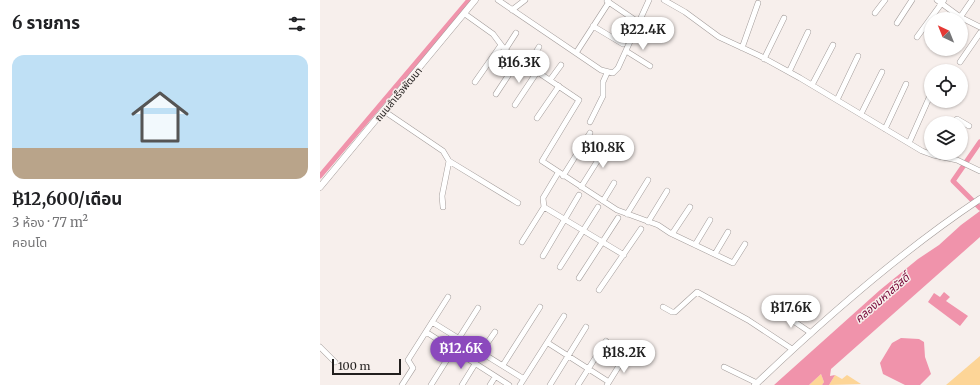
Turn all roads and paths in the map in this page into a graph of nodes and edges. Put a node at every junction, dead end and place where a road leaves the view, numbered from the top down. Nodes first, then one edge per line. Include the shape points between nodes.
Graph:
1 (475, 0) edge
2 (498, 0) edge
3 (524, 0) edge
4 (649, 0) edge
5 (664, 0) edge
6 (884, 0) edge
7 (912, 0) edge
8 (972, 0) edge
9 (608, 1) edge
10 (940, 1) edge
11 (758, 3) dead end
12 (512, 10) junction
13 (952, 12) edge
14 (963, 12) edge
15 (875, 13) dead end
16 (465, 14) junction
17 (784, 18) dead end
18 (636, 20) dead end
19 (968, 22) edge
20 (896, 23) dead end
21 (593, 26) junction
22 (980, 27) edge
23 (808, 32) dead end
24 (980, 32) edge
25 (516, 33) dead end
26 (917, 37) dead end
27 (623, 44) dead end
28 (501, 45) junction
29 (833, 45) dead end
30 (539, 48) dead end
31 (742, 48) junction
32 (505, 50) junction
33 (626, 51) junction
34 (576, 53) junction
35 (858, 56) dead end
36 (764, 59) junction
37 (519, 60) junction
38 (960, 62) dead end
39 (561, 65) dead end
40 (528, 66) junction
41 (650, 66) dead end
42 (537, 72) junction
43 (789, 72) junction
44 (882, 72) dead end
45 (607, 73) junction
46 (550, 80) junction
47 (475, 82) dead end
48 (906, 84) dead end
49 (812, 85) junction
50 (559, 86) junction
51 (496, 94) dead end
52 (837, 100) junction
53 (515, 105) dead end
54 (925, 108) edge
55 (384, 111) junction
56 (861, 114) junction
57 (537, 118) dead end
58 (590, 122) dead end
59 (885, 129) junction
60 (590, 133) dead end
61 (610, 141) dead end
62 (909, 143) junction
63 (924, 151) edge
64 (449, 160) junction
65 (957, 160) edge
66 (980, 171) edge
67 (558, 173) junction
68 (563, 176) junction
69 (648, 180) dead end
70 (614, 183) dead end
71 (320, 187) edge
72 (581, 187) junction
73 (667, 191) dead end
74 (579, 195) dead end
75 (980, 199) edge
76 (603, 201) junction
77 (518, 203) dead end
78 (544, 206) junction
79 (443, 207) dead end
80 (598, 207) dead end
81 (690, 207) dead end
82 (627, 214) junction
83 (618, 218) dead end
84 (564, 219) junction
85 (710, 220) dead end
86 (648, 222) junction
87 (641, 229) dead end
88 (582, 230) junction
89 (728, 232) dead end
90 (672, 234) junction
91 (522, 242) dead end
92 (602, 242) junction
93 (745, 244) dead end
94 (695, 245) junction
95 (715, 254) junction
96 (624, 255) junction
97 (543, 256) dead end
98 (560, 266) dead end
99 (578, 278) dead end
100 (599, 290) dead end
101 (448, 297) dead end
102 (540, 306) dead end
103 (663, 307) dead end
104 (478, 308) dead end
105 (780, 312) dead end
106 (564, 316) dead end
107 (432, 322) junction
108 (586, 327) dead end
109 (426, 332) junction
110 (495, 332) dead end
111 (811, 333) junction
112 (459, 338) junction
113 (606, 340) dead end
114 (548, 343) junction
115 (320, 347) edge
116 (792, 349) junction
117 (453, 350) junction
118 (481, 352) junction
119 (627, 354) dead end
120 (568, 356) junction
121 (335, 362) dead end
122 (475, 364) junction
123 (503, 365) junction
124 (724, 366) dead end
125 (588, 369) junction
126 (495, 377) junction
127 (524, 379) junction
128 (608, 383) edge
129 (756, 384) edge
130 (402, 385) edge
131 (431, 385) edge
132 (462, 385) edge
133 (490, 385) edge
134 (509, 385) edge
135 (520, 385) edge
136 (550, 385) edge
137 (578, 385) edge

1 - 16 street, ถนนสำเร็จพัฒนา
2 - 12 street
3 - 12 street
4 - 33 street
5 - 31 street via 719,37
6 - 15 street
7 - 20 street
8 - 14 street
9 - 18 street
9 - 21 street
10 - 13 street
10 - 26 street
11 - 31 street
12 - 34 street
16 - 28 street via 492,34
16 - 55 street, ถนนสำเร็จพัฒนา
17 - 36 street
19 - 22 street
21 - 27 street
21 - 34 street
23 - 43 street
24 - 38 street
25 - 32 street
28 - 32 street
28 - 47 street
29 - 49 street
30 - 40 street
31 - 36 street
32 - 37 street
33 - 41 street
33 - 45 street via 616,72
34 - 45 street
35 - 52 street
36 - 43 street
37 - 40 street
37 - 51 street
39 - 46 street
40 - 42 street
42 - 46 street
42 - 53 street
43 - 49 street
44 - 56 street
45 - 58 street via 603,96
46 - 50 street
48 - 59 street
49 - 52 street
50 - 57 street
50 - 67 street via 579,100 542,161
52 - 56 street
54 - 62 street
55 - 64 street via 443,151
55 - 71 street, ถนนสำเร็จพัฒนา
56 - 59 street
59 - 62 street
60 - 68 street
61 - 72 street
62 - 63 street
64 - 77 street
64 - 79 street via 442,196
65 - 66 street
67 - 68 street
67 - 78 street via 543,198
68 - 72 street
69 - 82 street
70 - 76 street
72 - 76 street
73 - 86 street
74 - 84 street
75 - 111 street via 887,266
76 - 82 street
78 - 84 street
78 - 91 street
80 - 88 street
81 - 90 street
82 - 86 street
83 - 92 street
84 - 88 street
84 - 97 street
85 - 94 street
86 - 90 street
87 - 96 street
88 - 92 street
88 - 98 street
89 - 95 street
90 - 94 street
92 - 96 street
92 - 99 street
93 - 95 street via 733,263
94 - 95 street
96 - 100 street
101 - 107 street
102 - 123 street
103 - 116 street via 675,312 697,292 748,320
104 - 112 street
105 - 111 street
106 - 114 street
107 - 109 street
107 - 112 street
108 - 120 street
109 - 117 street
109 - 130 street via 408,360 413,367
110 - 118 street
111 - 116 street
112 - 118 street
113 - 125 street
114 - 120 street
114 - 127 street
115 - 121 street
116 - 129 street
117 - 122 street
117 - 131 street
118 - 123 street
119 - 128 street
120 - 125 street
120 - 136 street
122 - 126 street
122 - 132 street
123 - 127 street
124 - 129 street
125 - 128 street
125 - 137 street
126 - 133 street
126 - 134 street
127 - 135 street

